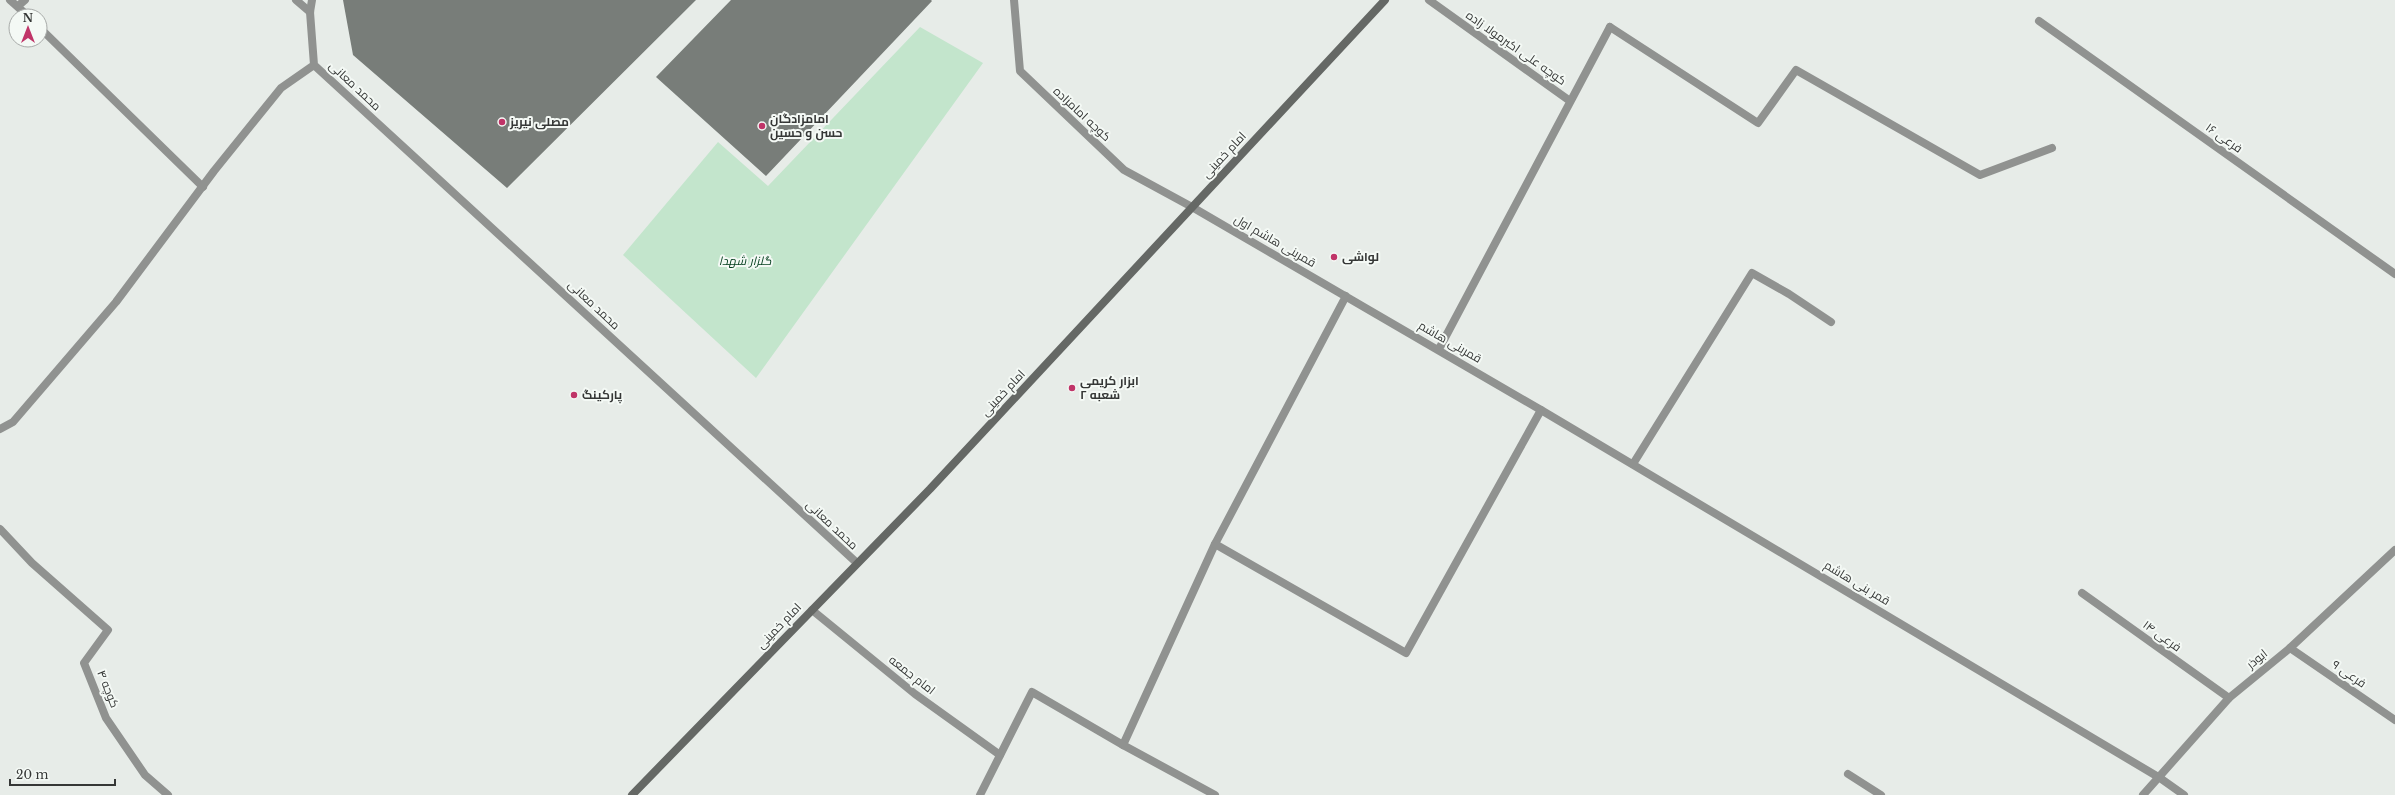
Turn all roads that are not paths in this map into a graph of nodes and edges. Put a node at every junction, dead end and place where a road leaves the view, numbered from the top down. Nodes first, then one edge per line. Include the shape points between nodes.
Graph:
1 (10, 0) edge
2 (25, 0) edge
3 (296, 0) edge
4 (312, 0) edge
5 (1014, 0) edge
6 (1385, 0) edge
7 (1429, 0) edge
8 (18, 6) joint
9 (310, 12) junction
10 (2039, 21) dead end
11 (48, 36) edge
12 (314, 65) junction
13 (1570, 101) junction
14 (2052, 148) dead end
15 (203, 187) junction
16 (1192, 207) junction
17 (2395, 274) edge
18 (1346, 296) junction
19 (1831, 322) dead end
20 (1438, 349) junction
21 (1541, 410) junction
22 (0, 429) edge
23 (1633, 464) junction
24 (0, 529) edge
25 (1215, 544) junction
26 (2395, 550) edge
27 (857, 564) junction
28 (2082, 593) dead end
29 (812, 610) junction
30 (2290, 648) junction
31 (2229, 698) junction
32 (2395, 720) edge
33 (1123, 745) junction
34 (1000, 755) junction
35 (1848, 774) dead end
36 (2160, 778) junction
37 (168, 795) edge
38 (632, 795) edge
39 (980, 795) edge
40 (1215, 795) edge
41 (1881, 795) edge
42 (2143, 795) edge
43 (2184, 795) edge

1 - 8 street
2 - 8 street
3 - 9 street
4 - 9 street
5 - 16 street, کوچه امامزاده via 1020,71 1124,170
6 - 16 main road, امام خمینی
7 - 13 street, کوچه علی اکبرمولا زاده
9 - 12 street
10 - 17 street, فرعی ۱۶
11 - 15 street
12 - 15 street via 281,88
12 - 27 street, محمد معانی
13 - 14 street via 1610,26 1758,123 1796,70 1980,175
13 - 20 street
15 - 22 street via 140,272 59,370 13,422
16 - 18 street, قمربنی هاشم اول
16 - 27 main road, امام خمینی
18 - 20 street, قمربنی هاشم
18 - 25 street
19 - 23 street via 1752,273
20 - 21 street, قمربنی هاشم
21 - 23 street, قمر بنی هاشم
21 - 25 street via 1406,653
23 - 36 street, قمر بنی هاشم
24 - 37 street, کوچه ۴ via 32,564 108,630 84,663 106,718 145,775
25 - 33 street
26 - 30 street, ابوذر
27 - 29 main road, امام خمینی
28 - 31 street, فرعی ۱۴
29 - 34 street, امام جمعه via 915,694
29 - 38 main road, امام خمینی
30 - 31 street, ابوذر
30 - 32 street, فرعی ۹
31 - 36 street, ابوذر
33 - 34 street via 1032,692
33 - 40 street
34 - 39 street
35 - 41 street
36 - 42 street, ابوذر
36 - 43 street, قمر بنی هاشم

